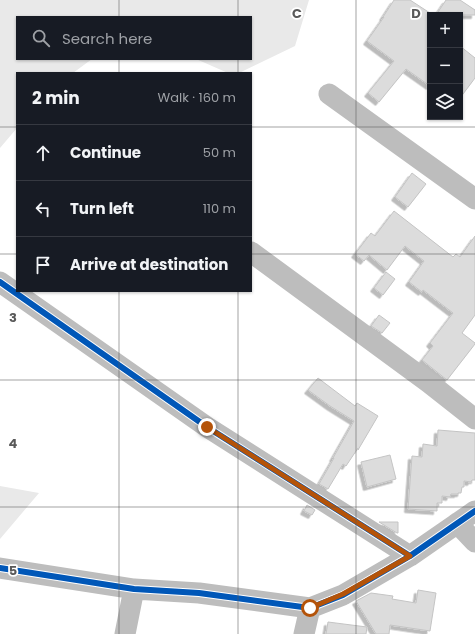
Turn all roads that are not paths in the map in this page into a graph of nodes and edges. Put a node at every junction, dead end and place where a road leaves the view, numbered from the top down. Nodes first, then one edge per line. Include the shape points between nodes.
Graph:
1 (329, 94) dead end
2 (475, 199) edge
3 (252, 253) edge
4 (0, 282) edge
5 (475, 419) edge
6 (475, 511) edge
7 (457, 523) junction
8 (475, 542) edge
9 (410, 556) junction
10 (0, 568) edge
11 (134, 589) junction
12 (310, 608) junction
13 (125, 634) edge
14 (304, 634) edge

1 - 2 street
3 - 5 street
4 - 9 street via 207,427
6 - 7 street
7 - 8 street
7 - 9 street
9 - 12 street via 343,594
10 - 11 street
11 - 12 street via 199,593
11 - 13 street
12 - 14 street

